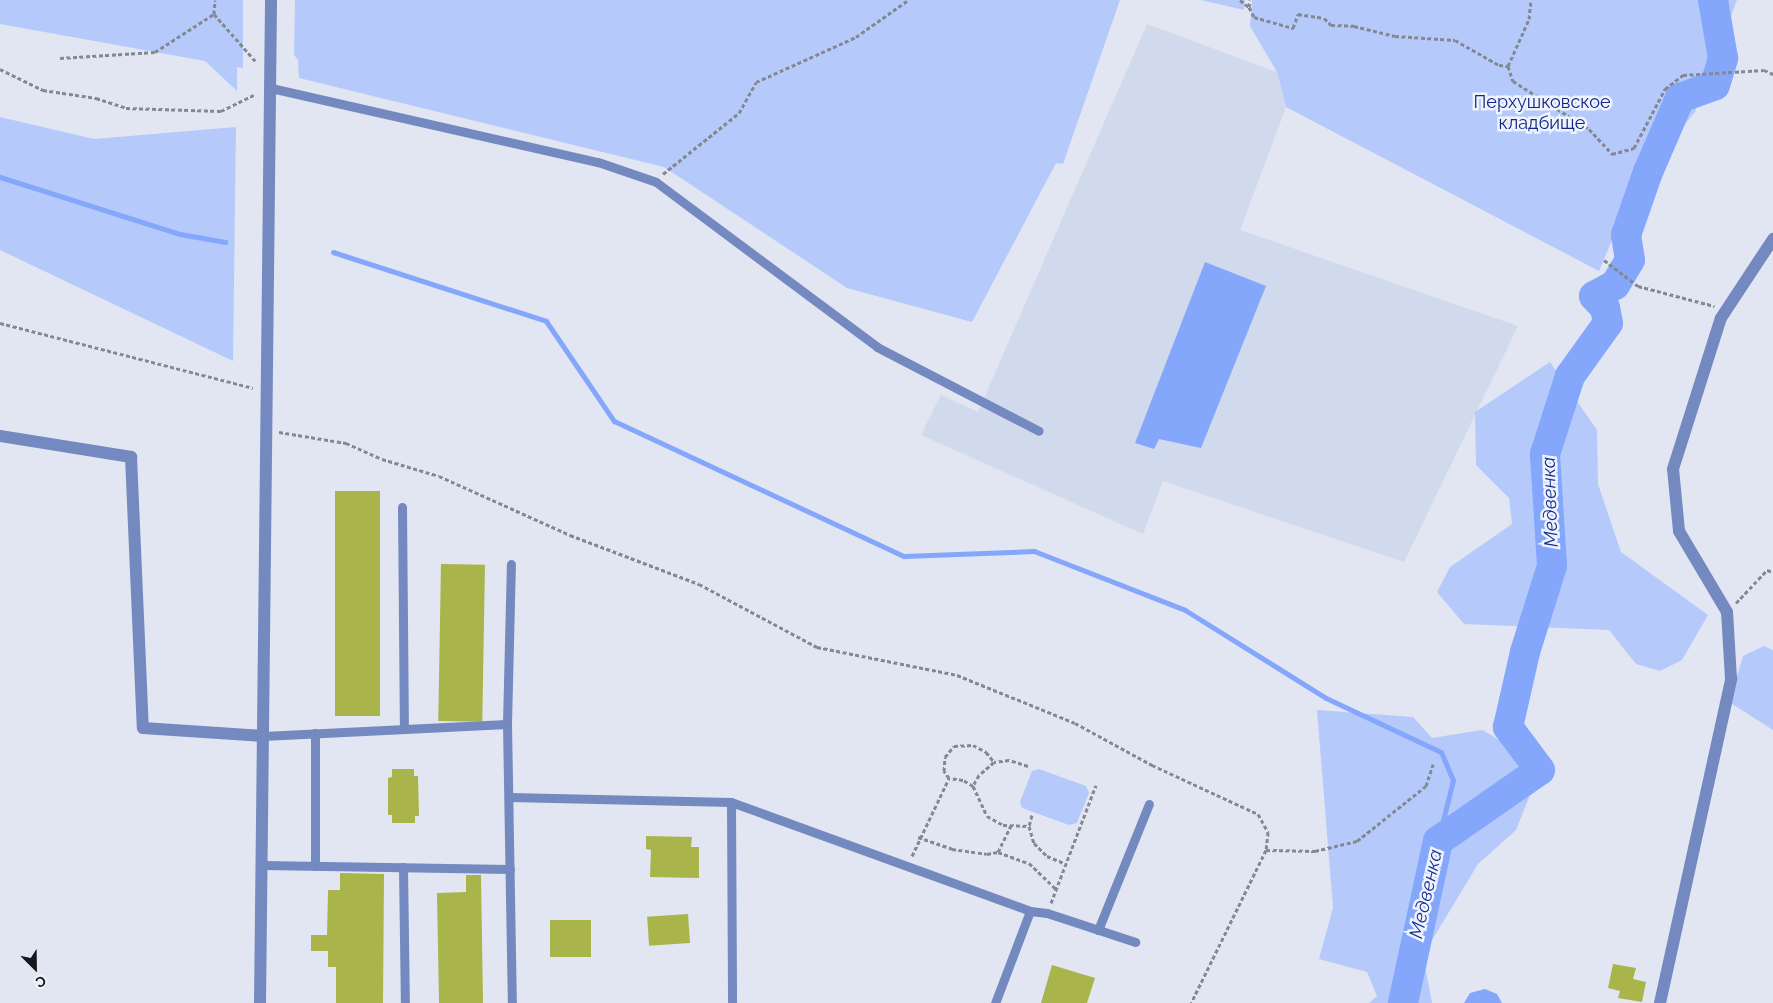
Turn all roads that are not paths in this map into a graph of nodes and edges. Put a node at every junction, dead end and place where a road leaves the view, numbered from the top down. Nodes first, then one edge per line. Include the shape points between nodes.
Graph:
1 (271, 0) edge
2 (270, 83) junction
3 (1773, 239) edge
4 (1039, 431) dead end
5 (0, 436) edge
6 (402, 507) dead end
7 (511, 564) dead end
8 (507, 724) junction
9 (404, 729) junction
10 (315, 733) junction
11 (263, 736) junction
12 (508, 797) junction
13 (731, 802) junction
14 (1149, 804) dead end
15 (262, 865) junction
16 (315, 866) junction
17 (403, 867) junction
18 (510, 868) junction
19 (1030, 911) junction
20 (1098, 930) junction
21 (1135, 942) dead end
22 (260, 1003) edge
23 (405, 1003) edge
24 (512, 1003) edge
25 (732, 1003) edge
26 (995, 1003) edge
27 (1660, 1003) edge

1 - 2 street
2 - 4 lane via 598,162 656,182 877,347
2 - 11 street
3 - 27 street via 1721,318 1673,469 1679,531 1727,612 1731,679
5 - 11 street via 131,456 143,728
6 - 9 lane
7 - 8 lane
8 - 9 lane
8 - 12 lane
9 - 10 lane
10 - 11 lane
10 - 16 lane
11 - 15 street
12 - 13 lane
12 - 18 lane
13 - 19 lane
13 - 25 lane
14 - 20 lane
15 - 16 lane
15 - 22 street
16 - 17 lane
17 - 18 lane
17 - 23 lane
18 - 24 lane
19 - 20 lane via 1047,912
19 - 26 lane
20 - 21 lane

